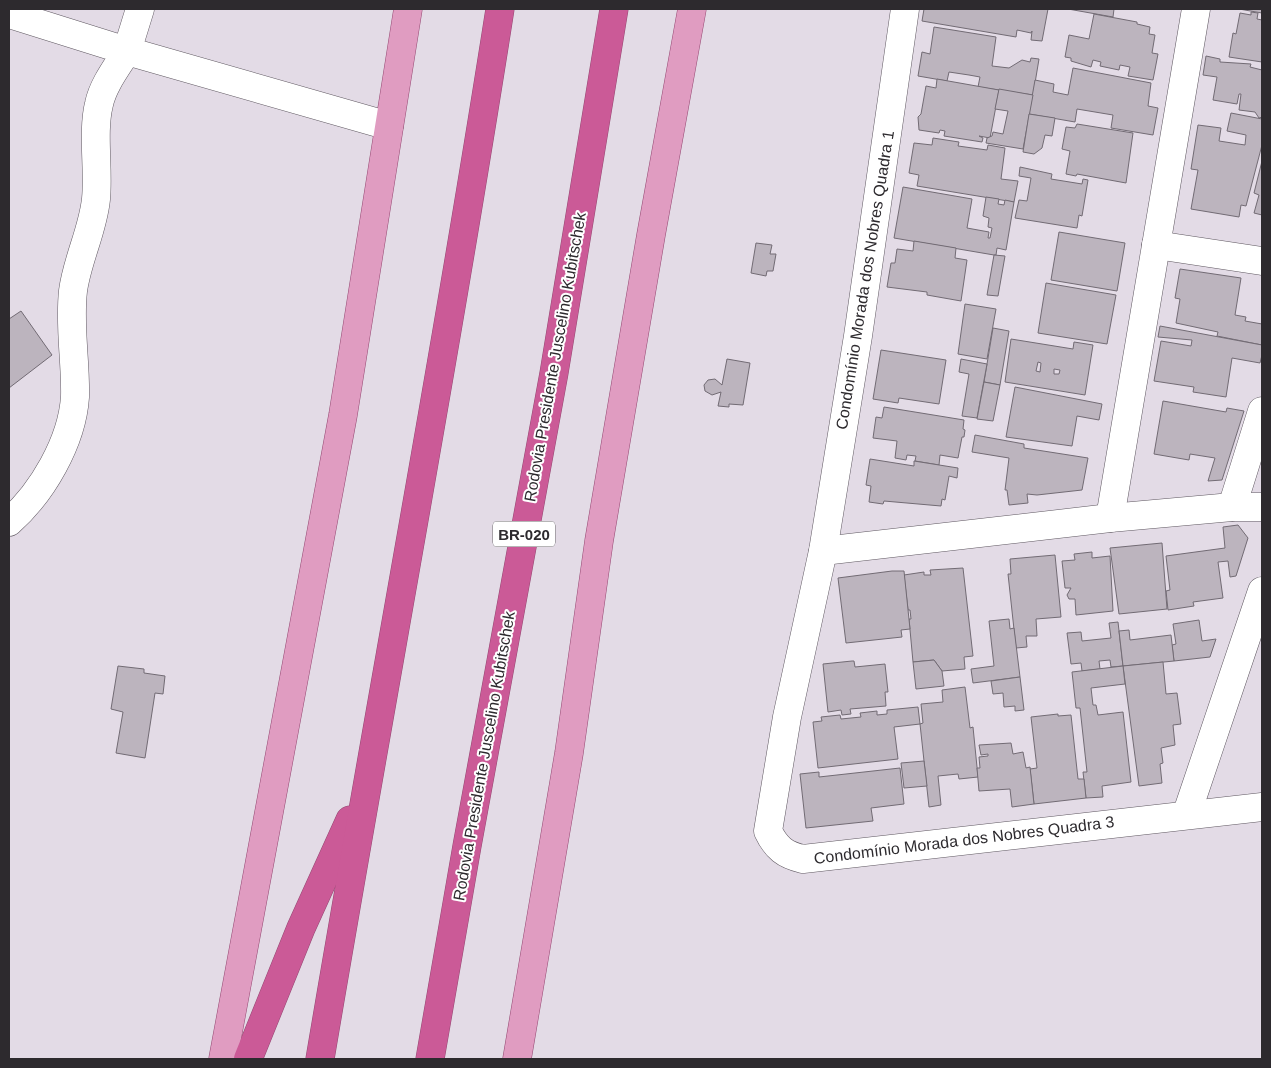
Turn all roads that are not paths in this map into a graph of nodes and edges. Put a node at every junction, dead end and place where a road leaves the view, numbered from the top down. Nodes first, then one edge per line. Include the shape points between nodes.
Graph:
1 (140, 9) edge
2 (408, 9) edge
3 (500, 9) edge
4 (614, 9) edge
5 (692, 9) edge
6 (905, 9) edge
7 (1196, 9) edge
8 (9, 14) edge
9 (127, 51) junction
10 (389, 126) junction
11 (1156, 245) junction
12 (1262, 262) edge
13 (1262, 411) edge
14 (1232, 507) junction
15 (1262, 507) edge
16 (1110, 518) junction
17 (9, 522) edge
18 (823, 551) junction
19 (1262, 591) edge
20 (366, 785) junction
21 (1262, 807) edge
22 (1187, 814) junction
23 (223, 1059) edge
24 (248, 1059) edge
25 (320, 1059) edge
26 (430, 1059) edge
27 (517, 1059) edge

1 - 9 street
2 - 10 main road
3 - 20 highway
4 - 26 highway, Rodovia Presidente Juscelino Kubitschek / BR-020 via 554,373
5 - 27 main road via 603,522 569,753
6 - 18 street, Condomínio Morada dos Nobres Quadra 1
7 - 11 street
8 - 9 street
9 - 10 street
9 - 17 street via 99,104 96,200 73,291 75,398 66,435 49,475 26,507
10 - 23 main road via 343,415
11 - 12 street
11 - 16 street
13 - 14 street
14 - 15 street
14 - 16 street
16 - 18 street
18 - 22 street, Condomínio Morada dos Nobres Quadra 3 via 786,717 768,831 781,851 803,859
19 - 22 street
20 - 24 highway via 301,928
20 - 25 highway
21 - 22 street, Condomínio Morada dos Nobres Quadra 3

